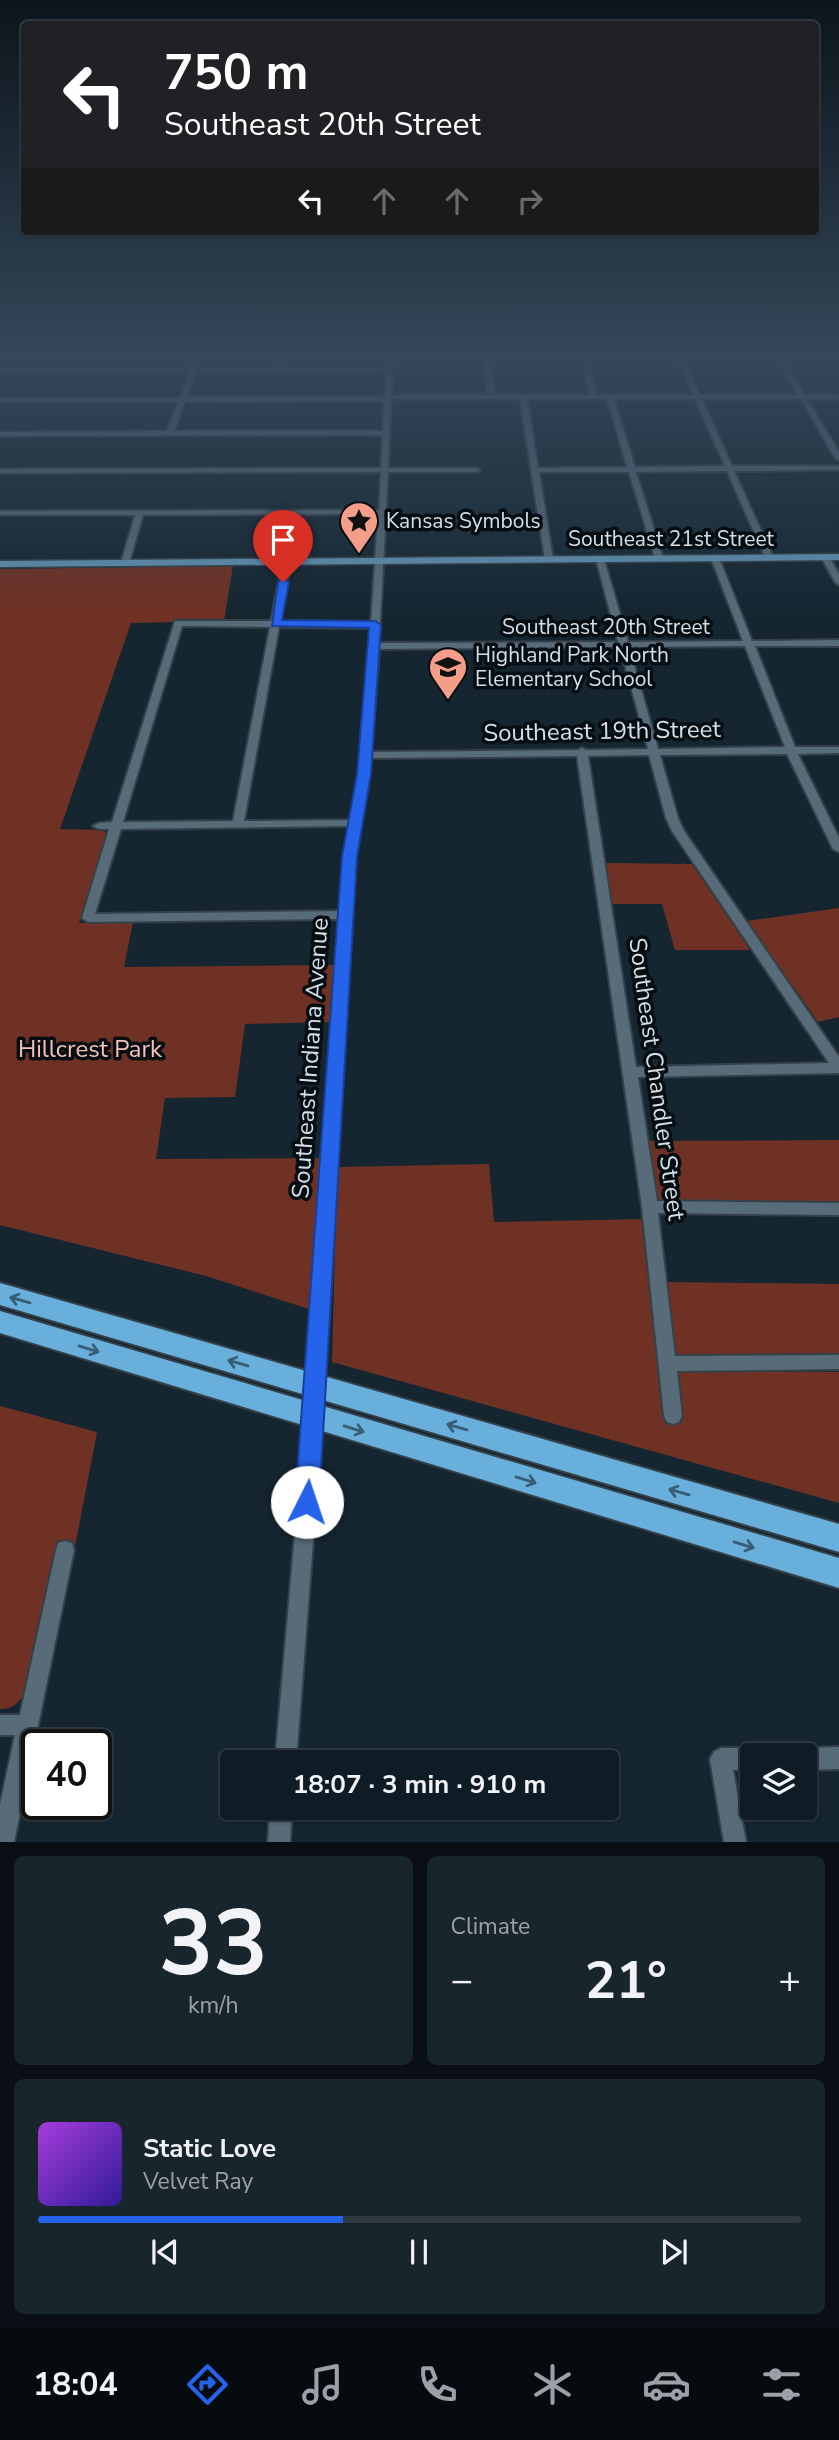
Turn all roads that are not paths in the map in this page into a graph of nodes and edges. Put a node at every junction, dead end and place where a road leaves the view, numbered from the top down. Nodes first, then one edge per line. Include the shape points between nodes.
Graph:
1 (386, 443) edge
2 (530, 443) edge
3 (624, 443) edge
4 (719, 443) edge
5 (830, 443) edge
6 (839, 458) edge
7 (730, 468) junction
8 (839, 468) edge
9 (632, 469) junction
10 (385, 470) junction
11 (476, 470) dead end
12 (534, 470) junction
13 (0, 471) edge
14 (383, 512) junction
15 (0, 513) edge
16 (140, 513) junction
17 (769, 557) junction
18 (825, 557) junction
19 (839, 557) edge
20 (659, 558) junction
21 (715, 558) junction
22 (549, 559) junction
23 (600, 559) junction
24 (380, 560) junction
25 (287, 561) junction
26 (125, 563) junction
27 (0, 564) edge
28 (839, 582) edge
29 (276, 624) junction
30 (375, 625) junction
31 (839, 643) edge
32 (749, 644) junction
33 (374, 646) junction
34 (625, 646) junction
35 (792, 750) junction
36 (839, 750) edge
37 (582, 751) junction
38 (654, 751) junction
39 (366, 755) junction
40 (354, 823) junction
41 (238, 824) junction
42 (99, 826) dead end
43 (117, 826) junction
44 (839, 849) edge
45 (345, 915) junction
46 (839, 1068) edge
47 (631, 1072) junction
48 (650, 1207) junction
49 (839, 1209) edge
50 (0, 1294) edge
51 (0, 1322) edge
52 (839, 1362) edge
53 (668, 1364) junction
54 (673, 1416) dead end
55 (839, 1538) edge
56 (65, 1550) dead end
57 (839, 1573) edge
58 (0, 1725) edge
59 (27, 1725) junction
60 (286, 1750) edge
61 (839, 1758) edge
62 (740, 1759) edge
63 (817, 1759) edge
64 (280, 1820) edge
65 (2, 1842) edge
66 (278, 1842) edge
67 (735, 1842) edge

1 - 10 street, Southeast Indiana Avenue
2 - 12 street
3 - 9 street
4 - 7 street
5 - 6 street
7 - 8 street
7 - 9 street
7 - 17 street
9 - 12 street
9 - 20 street
10 - 11 street
10 - 13 street
10 - 14 street, Southeast Indiana Avenue
12 - 22 street
14 - 16 street
14 - 24 street, Southeast Indiana Avenue
15 - 16 street
16 - 26 street
17 - 18 main road, Southeast 21st Street
17 - 21 main road, Southeast 21st Street
18 - 19 main road, Southeast 21st Street
18 - 28 street
20 - 21 main road, Southeast 21st Street
20 - 23 main road, Southeast 21st Street
21 - 32 street
22 - 23 main road, Southeast 21st Street
22 - 24 main road, Southeast 21st Street
23 - 34 street
24 - 25 main road, Southeast 21st Street
24 - 30 street, Southeast Indiana Avenue
25 - 26 main road, Southeast 21st Street
25 - 29 street
26 - 27 main road, Southeast 21st Street
29 - 30 street
29 - 41 street
29 - 43 street via 178,623
30 - 33 street, Southeast Indiana Avenue
31 - 32 street, Southeast 20th Street
32 - 34 street, Southeast 20th Street
32 - 35 street
33 - 34 street, Southeast 20th Street
33 - 39 street, Southeast Indiana Avenue
34 - 38 street
35 - 36 street, Southeast 19th Street
35 - 38 street, Southeast 19th Street
35 - 44 street
37 - 38 street, Southeast 19th Street
37 - 39 street, Southeast 19th Street
37 - 47 street, Southeast Chandler Street
38 - 46 street via 678,831
39 - 40 street, Southeast Indiana Avenue
40 - 41 street
40 - 45 street, Southeast Indiana Avenue
41 - 43 street
42 - 43 street
43 - 45 street via 88,918
45 - 60 street, Southeast Indiana Avenue, bridge via 309,1476
46 - 47 street
47 - 48 street, Southeast Chandler Street
48 - 49 street
48 - 53 street, Southeast Chandler Street
55 -> 50 highway
51 -> 57 highway
52 - 53 street
53 - 54 street, Southeast Chandler Street
56 - 59 street
58 - 59 street
59 - 65 street
61 - 63 street
62 - 67 street via 721,1759
64 - 66 street

